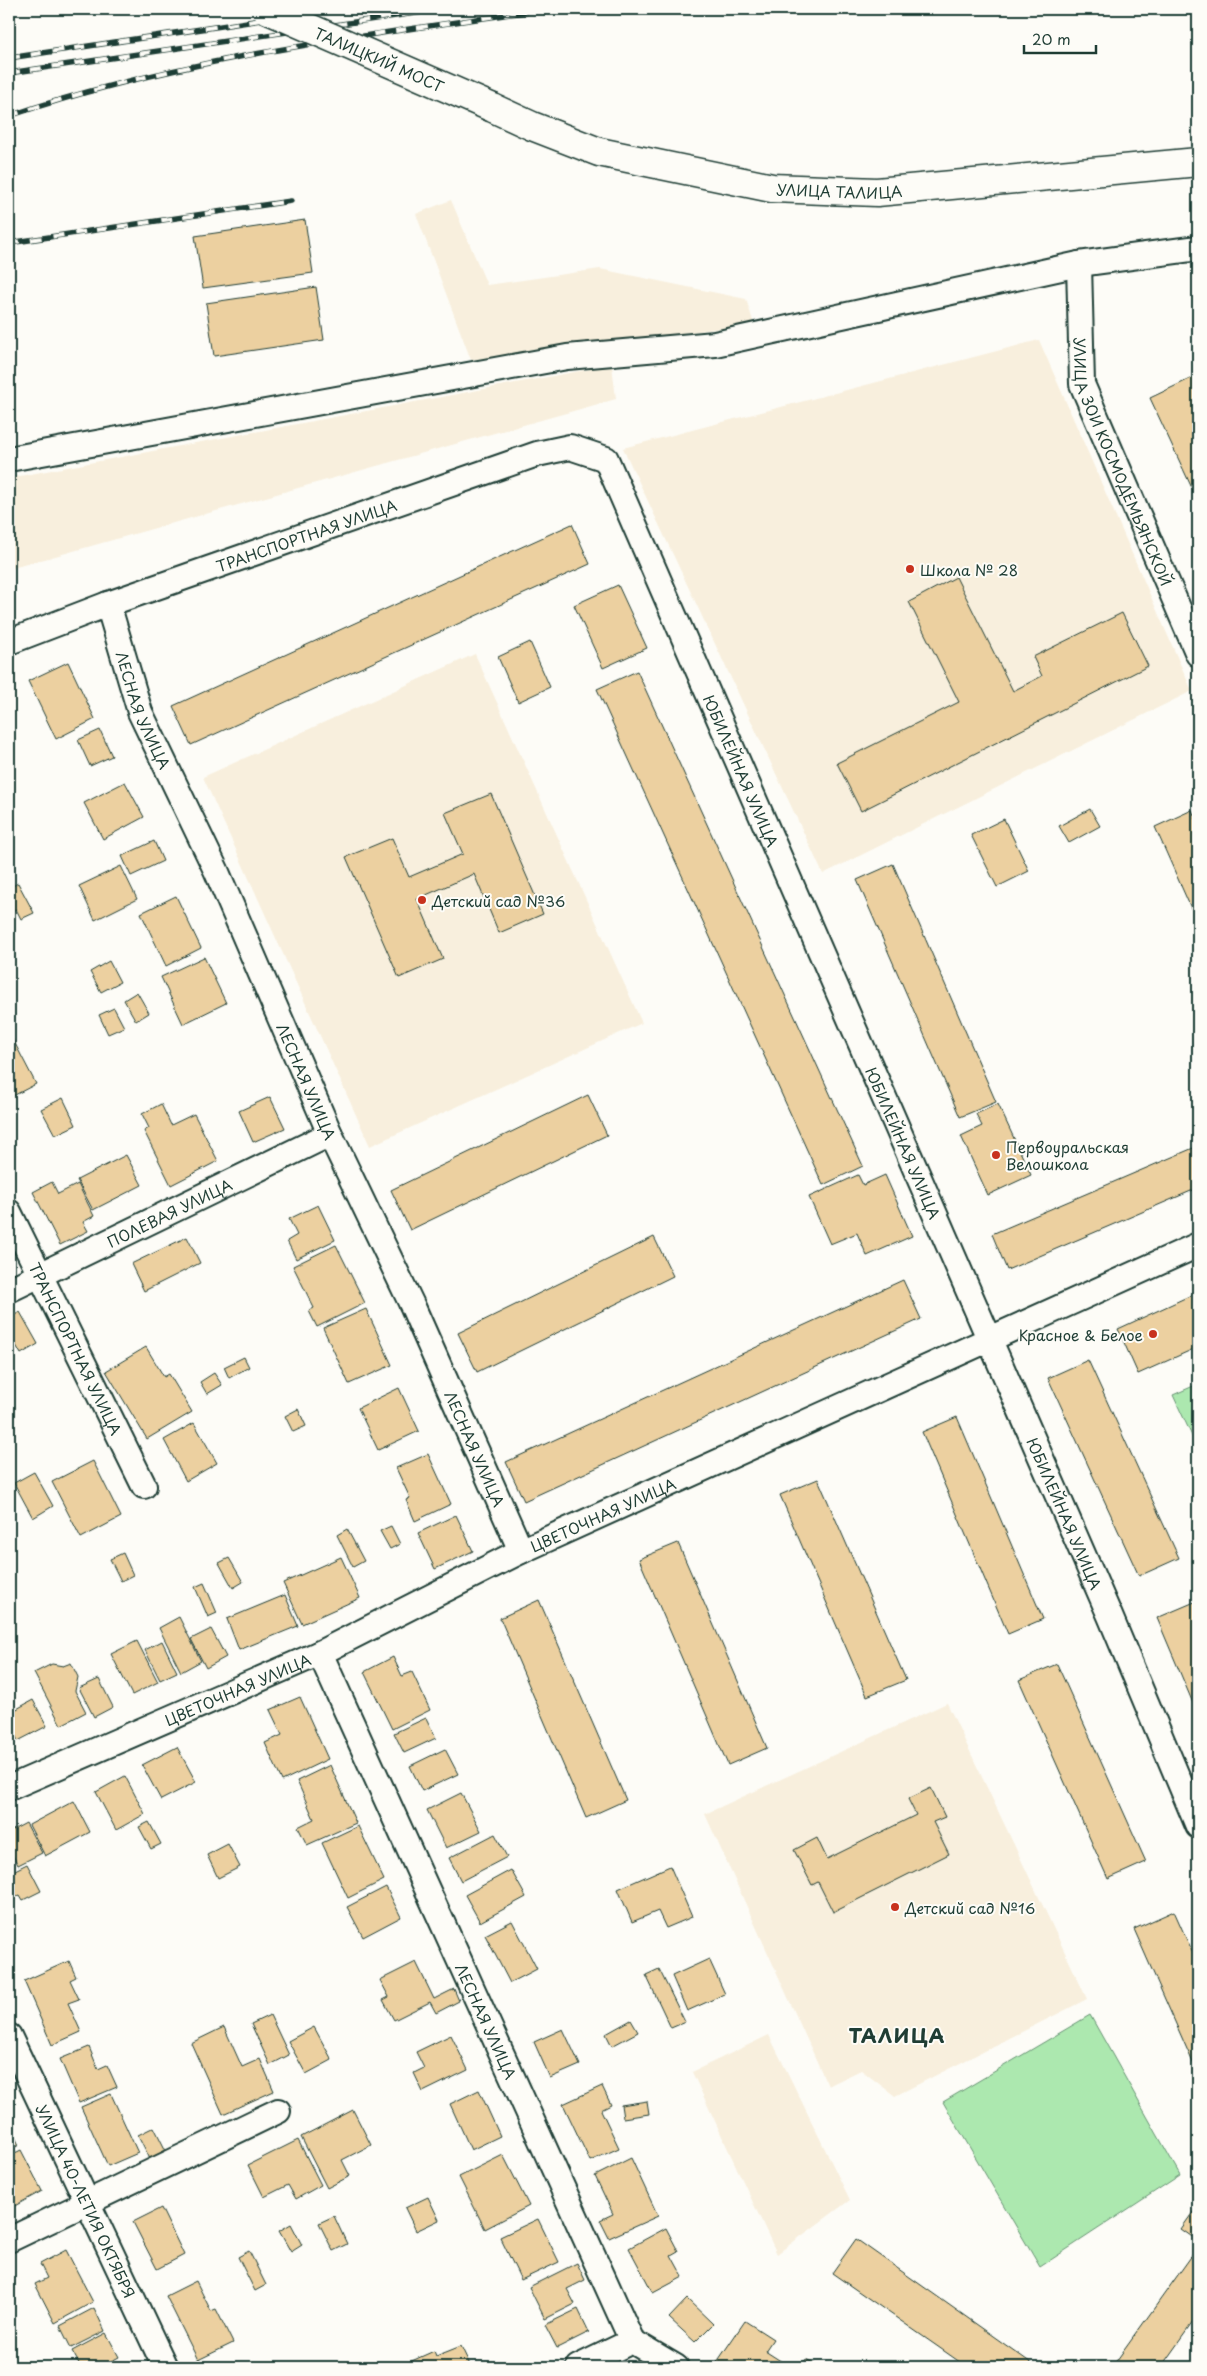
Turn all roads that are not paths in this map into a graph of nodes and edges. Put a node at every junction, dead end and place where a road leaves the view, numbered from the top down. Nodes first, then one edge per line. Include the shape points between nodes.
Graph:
1 (266, 9) edge
2 (493, 108) joint
3 (1198, 162) edge
4 (1198, 248) edge
5 (1079, 264) junction
6 (9, 459) edge
7 (606, 459) joint
8 (108, 604) junction
9 (9, 642) edge
10 (1198, 654) edge
11 (330, 1134) junction
12 (9, 1212) edge
13 (1198, 1245) edge
14 (42, 1275) junction
15 (9, 1290) edge
16 (989, 1338) junction
17 (144, 1486) dead end
18 (521, 1551) junction
19 (320, 1653) junction
20 (9, 1788) edge
21 (1198, 1826) edge
22 (9, 2036) edge
23 (278, 2111) dead end
24 (86, 2203) junction
25 (9, 2240) edge
26 (632, 2341) junction
27 (165, 2367) edge
28 (578, 2367) edge
29 (676, 2367) edge

1 - 2 main road, ТАЛИЦКИЙ МОСТ, bridge
2 - 3 main road, УЛИЦА ТАЛИЦА via 599,152 772,188 877,192
4 - 5 street
5 - 6 street via 715,344 567,356
5 - 10 street, УЛИЦА ЗОИ КОСМОДЕМЬЯНСКОЙ via 1082,384
7 - 8 street, ТРАНСПОРТНАЯ УЛИЦА via 570,447 537,454
7 - 16 street, ЮБИЛЕЙНАЯ УЛИЦА
8 - 9 street, ТРАНСПОРТНАЯ УЛИЦА
8 - 11 street, ЛЕСНАЯ УЛИЦА via 140,712 216,870
11 - 14 street, ПОЛЕВАЯ УЛИЦА
11 - 18 street, ЛЕСНАЯ УЛИЦА via 412,1307
12 - 14 street, ТРАНСПОРТНАЯ УЛИЦА
13 - 16 street, ЦВЕТОЧНАЯ УЛИЦА
14 - 15 street, ПОЛЕВАЯ УЛИЦА
14 - 17 street, ТРАНСПОРТНАЯ УЛИЦА
16 - 18 street, ЦВЕТОЧНАЯ УЛИЦА
16 - 21 street, ЮБИЛЕЙНАЯ УЛИЦА
18 - 19 street, ЦВЕТОЧНАЯ УЛИЦА
19 - 20 street, ЦВЕТОЧНАЯ УЛИЦА
19 - 26 street, ЛЕСНАЯ УЛИЦА
22 - 24 street, УЛИЦА 40-ЛЕТИЯ ОКТЯБРЯ
23 - 24 street
24 - 25 street
24 - 27 street, УЛИЦА 40-ЛЕТИЯ ОКТЯБРЯ
26 - 28 street
26 - 29 street

